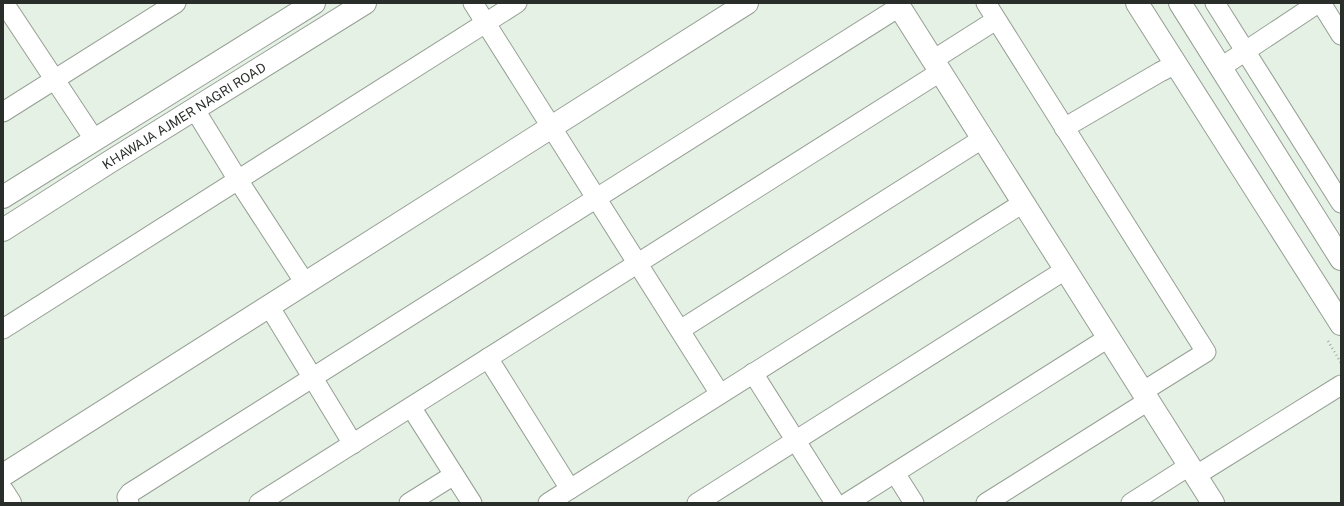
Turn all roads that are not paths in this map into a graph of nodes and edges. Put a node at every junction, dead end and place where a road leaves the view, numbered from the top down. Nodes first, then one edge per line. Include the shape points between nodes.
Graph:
1 (176, 3) edge
2 (314, 3) edge
3 (365, 3) edge
4 (473, 3) edge
5 (517, 3) edge
6 (747, 3) edge
7 (986, 3) edge
8 (1137, 3) edge
9 (1180, 3) edge
10 (1215, 3) edge
11 (1318, 3) edge
12 (1321, 3) edge
13 (898, 5) edge
14 (10, 9) edge
15 (996, 20) junction
16 (486, 23) junction
17 (1341, 35) edge
18 (1245, 52) junction
19 (1176, 64) junction
20 (936, 66) junction
21 (1220, 68) junction
22 (54, 80) junction
23 (195, 110) junction
24 (3, 112) edge
25 (552, 127) junction
26 (1064, 128) junction
27 (94, 139) junction
28 (982, 139) junction
29 (33, 179) junction
30 (238, 180) junction
31 (3, 197) edge
32 (596, 199) junction
33 (47, 202) junction
34 (1023, 203) junction
35 (1341, 204) edge
36 (3, 230) edge
37 (1341, 259) edge
38 (638, 263) junction
39 (1065, 270) junction
40 (305, 283) junction
41 (269, 306) junction
42 (1341, 324) edge
43 (3, 329) edge
44 (680, 330) junction
45 (1108, 338) junction
46 (488, 358) junction
47 (753, 374) junction
48 (312, 378) junction
49 (1341, 385) edge
50 (720, 394) junction
51 (1145, 396) junction
52 (411, 406) junction
53 (796, 441) junction
54 (353, 444) junction
55 (1192, 471) junction
56 (895, 473) junction
57 (454, 474) junction
58 (3, 475) edge
59 (570, 489) junction
60 (3, 492) edge
61 (10, 503) edge
62 (129, 503) edge
63 (259, 503) edge
64 (409, 503) edge
65 (472, 503) edge
66 (548, 503) edge
67 (698, 503) edge
68 (835, 503) edge
69 (847, 503) edge
70 (914, 503) edge
71 (986, 503) edge
72 (1130, 503) edge
73 (1213, 503) edge

1 - 22 street
2 - 27 main road, KHAWAJA AJMER NAGRI ROAD
3 - 23 main road, KHAWAJA AJMER NAGRI ROAD
4 - 16 street
5 - 16 street
6 - 25 main road
7 - 15 street
8 - 19 main road
9 - 21 main road
10 - 18 street
11 - 18 street
12 - 17 street
13 - 20 main road
13 - 32 street
14 - 22 street
15 - 20 street
15 - 26 street
16 - 25 street
16 - 30 street
18 - 21 street
18 - 35 street
19 - 26 street
19 - 42 main road
20 - 28 main road
20 - 38 street
21 - 37 main road
22 - 24 street
22 - 27 street
23 - 30 street
23 - 33 main road, KHAWAJA AJMER NAGRI ROAD
25 - 32 street
25 - 40 main road
26 - 51 street via 1206,352
27 - 29 main road, KHAWAJA AJMER NAGRI ROAD
28 - 34 main road
28 - 44 street
29 - 31 main road, KHAWAJA AJMER NAGRI ROAD
29 - 33 main road
30 - 40 street
30 - 43 street
32 - 38 street
32 - 48 street
33 - 36 main road, KHAWAJA AJMER NAGRI ROAD
34 - 39 main road
34 - 47 street
38 - 44 street
38 - 46 street
39 - 45 main road
39 - 53 street
40 - 41 main road
41 - 48 street
41 - 58 main road
44 - 50 street
45 - 51 main road
45 - 56 street
46 - 52 street
46 - 59 street
47 - 50 street
47 - 53 street
48 - 54 street
48 - 62 street via 130,493 127,497
49 - 55 street
50 - 59 street
51 - 55 main road
51 - 71 street
52 - 54 street
52 - 57 street
53 - 67 street
53 - 68 street
54 - 63 street
55 - 72 street
55 - 73 main road
56 - 69 street
56 - 70 street
57 - 64 street
57 - 65 street
59 - 66 street
60 - 61 main road

